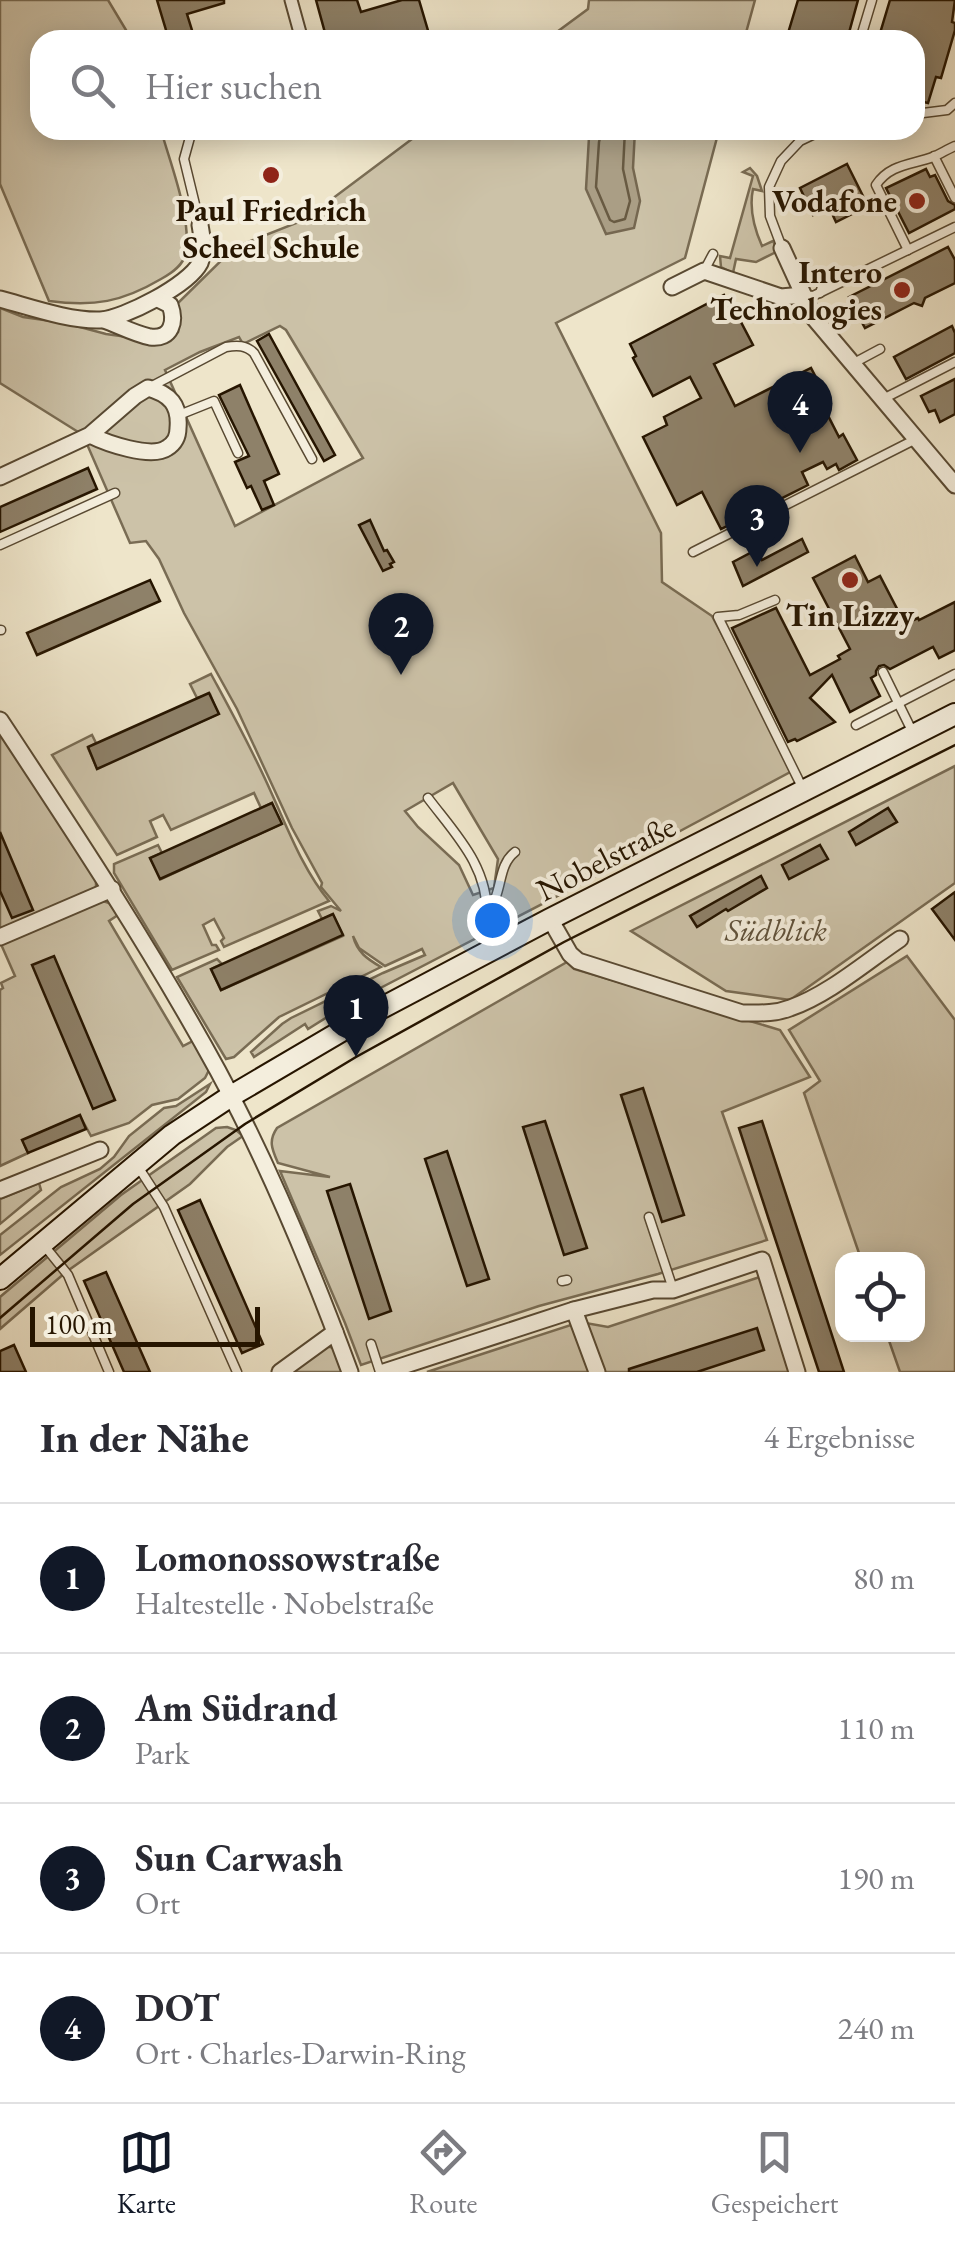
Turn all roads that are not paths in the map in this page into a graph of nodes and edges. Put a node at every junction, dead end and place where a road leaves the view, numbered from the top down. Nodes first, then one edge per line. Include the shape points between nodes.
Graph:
1 (291, 0) edge
2 (872, 0) edge
3 (299, 30) edge
4 (863, 30) edge
5 (955, 103) edge
6 (925, 113) edge
7 (187, 140) edge
8 (802, 140) edge
9 (955, 146) edge
10 (934, 156) junction
11 (955, 198) edge
12 (200, 225) joint
13 (955, 227) edge
14 (782, 248) joint
15 (908, 250) junction
16 (713, 254) dead end
17 (704, 270) junction
18 (826, 274) dead end
19 (672, 288) dead end
20 (820, 293) junction
21 (803, 295) junction
22 (0, 299) edge
23 (158, 299) junction
24 (104, 320) junction
25 (880, 349) dead end
26 (955, 362) edge
27 (852, 364) junction
28 (148, 388) junction
29 (882, 400) junction
30 (179, 415) junction
31 (90, 435) junction
32 (916, 439) junction
33 (238, 453) dead end
34 (312, 459) dead end
35 (0, 477) edge
36 (955, 485) edge
37 (115, 493) dead end
38 (0, 546) edge
39 (693, 552) dead end
40 (776, 600) dead end
41 (883, 672) dead end
42 (955, 674) edge
43 (898, 703) junction
44 (955, 714) edge
45 (0, 720) edge
46 (856, 725) dead end
47 (914, 734) junction
48 (804, 790) junction
49 (428, 798) dead end
50 (516, 852) dead end
51 (112, 889) junction
52 (487, 916) junction
53 (550, 919) junction
54 (0, 938) edge
55 (900, 939) dead end
56 (493, 950) junction
57 (231, 1096) junction
58 (100, 1150) dead end
59 (137, 1164) junction
60 (0, 1190) edge
61 (649, 1217) dead end
62 (42, 1243) junction
63 (0, 1278) edge
64 (673, 1290) junction
65 (574, 1310) junction
66 (335, 1332) junction
67 (371, 1344) dead end
68 (109, 1372) edge
69 (237, 1372) edge
70 (280, 1372) edge
71 (350, 1372) edge
72 (382, 1372) edge
73 (598, 1372) edge
74 (797, 1372) edge

1 - 3 street
2 - 4 lane
5 - 6 lane
7 - 12 lane via 184,158
8 - 14 lane via 781,160 769,187 770,216
9 - 10 lane
10 - 11 lane
10 - 15 lane via 884,174 876,186
12 - 23 street via 199,265
13 - 15 lane
14 - 21 street
15 - 20 lane
16 - 17 lane
17 - 19 street
17 - 21 street via 781,297
18 - 20 lane
20 - 21 lane
21 - 27 street
22 - 24 street
23 - 24 street
23 - 24 street via 175,318 162,335
25 - 27 lane
26 - 29 lane
27 - 29 street
28 - 30 street via 173,401
28 - 31 street
28 - 34 lane via 226,346 249,348
29 - 32 street
30 - 31 street via 178,438 165,450 146,452
30 - 33 lane via 214,401
31 - 35 street
32 - 36 street
32 - 39 lane
37 - 38 lane
40 - 48 lane via 718,617
41 - 43 lane
42 - 43 lane
43 - 46 lane
43 - 47 lane
44 - 47 main road, Nobelstraße
45 - 51 street
47 - 48 main road, Nobelstraße
48 - 53 main road, Nobelstraße
49 - 52 lane via 478,864
50 - 52 lane via 504,864
51 - 54 street
51 - 57 street
52 - 56 lane via 483,932
53 - 55 street via 578,961 742,1013 770,1013 813,998
53 - 56 main road, Nobelstraße
56 - 57 main road, Nobelstraße
57 - 59 main road, Nobelstraße
57 - 66 street
58 - 60 street
59 - 62 main road, Nobelstraße
59 - 69 lane via 164,1207
61 - 64 lane
62 - 63 main road, Nobelstraße
62 - 68 lane via 68,1274
64 - 65 street
64 - 74 street via 762,1260
65 - 72 street
65 - 73 street
66 - 70 street
66 - 71 street
67 - 72 lane

